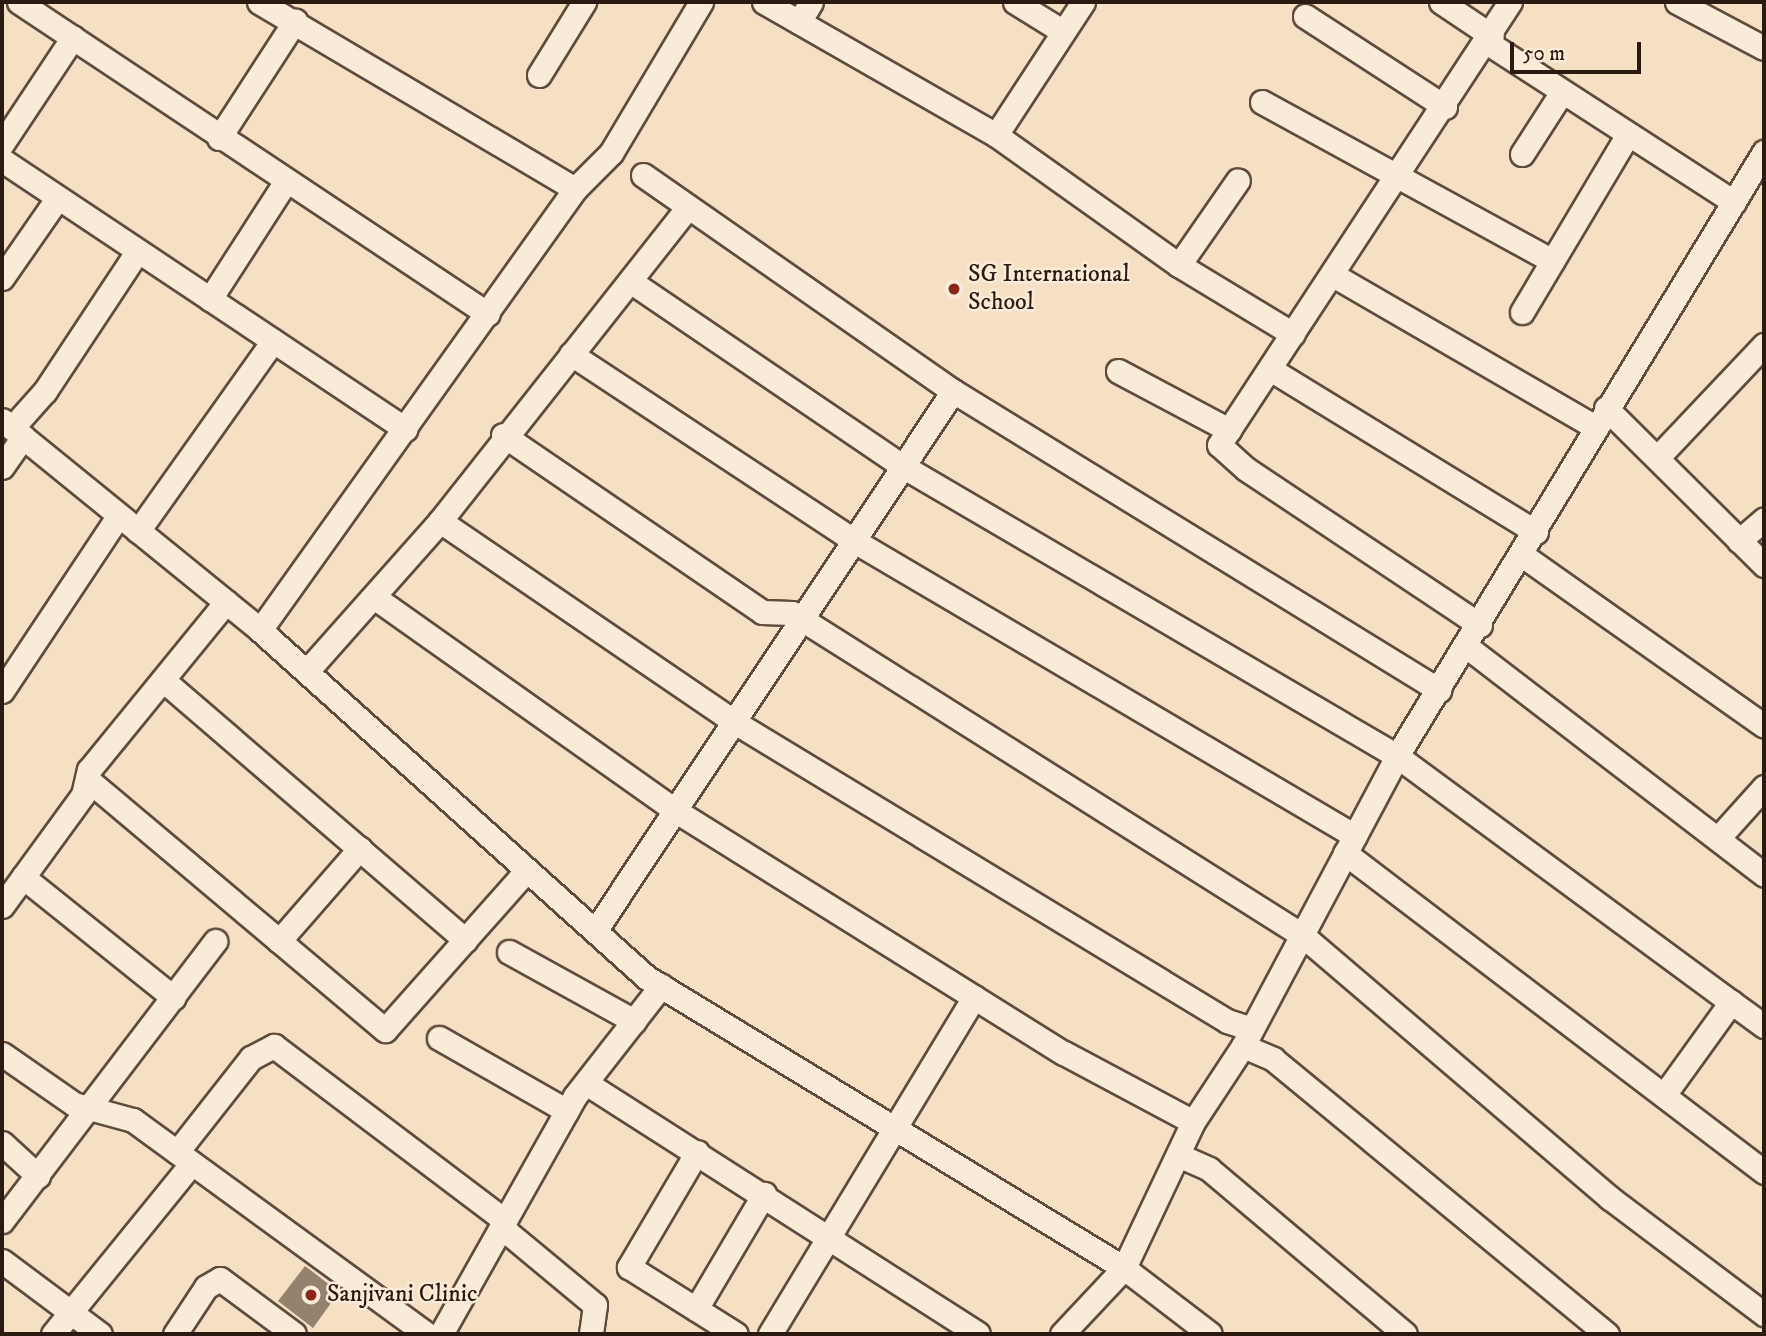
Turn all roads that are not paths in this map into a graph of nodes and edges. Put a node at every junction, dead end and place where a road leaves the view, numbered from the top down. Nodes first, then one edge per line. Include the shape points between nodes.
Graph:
1 (19, 2) edge
2 (259, 2) edge
3 (583, 2) edge
4 (701, 2) edge
5 (764, 2) edge
6 (811, 2) edge
7 (1015, 2) edge
8 (1083, 2) edge
9 (1441, 2) edge
10 (1510, 2) edge
11 (1677, 2) edge
12 (1305, 16) dead end
13 (295, 21) junction
14 (799, 22) junction
15 (1062, 31) junction
16 (73, 37) junction
17 (1490, 40) junction
18 (1764, 48) edge
19 (538, 75) dead end
20 (1562, 92) junction
21 (1262, 102) dead end
22 (1445, 107) junction
23 (1628, 134) junction
24 (996, 135) junction
25 (219, 138) junction
26 (2, 144) edge
27 (1764, 152) edge
28 (1522, 155) dead end
29 (2, 160) edge
30 (1401, 173) junction
31 (643, 175) dead end
32 (1237, 180) dead end
33 (286, 181) junction
34 (575, 189) junction
35 (57, 199) junction
36 (1734, 202) junction
37 (687, 208) junction
38 (137, 252) junction
39 (1552, 261) junction
40 (1179, 265) junction
41 (1333, 275) junction
42 (2, 278) edge
43 (631, 281) junction
44 (209, 299) junction
45 (1522, 312) dead end
46 (488, 314) junction
47 (1293, 334) junction
48 (273, 341) junction
49 (1764, 345) edge
50 (570, 354) junction
51 (1270, 369) junction
52 (1118, 372) dead end
53 (953, 391) junction
54 (1600, 418) junction
55 (12, 428) edge
56 (405, 429) junction
57 (1229, 430) junction
58 (503, 435) junction
59 (1657, 457) junction
60 (2, 467) edge
61 (904, 467) junction
62 (118, 514) junction
63 (1764, 519) edge
64 (440, 521) junction
65 (138, 531) junction
66 (1535, 532) junction
67 (1740, 541) junction
68 (856, 542) junction
69 (1522, 555) junction
70 (1764, 565) edge
71 (374, 597) junction
72 (226, 602) junction
73 (805, 621) junction
74 (1480, 625) junction
75 (260, 630) junction
76 (1466, 646) junction
77 (307, 671) junction
78 (163, 680) junction
79 (2, 691) edge
80 (1438, 691) junction
81 (736, 723) junction
82 (1764, 726) edge
83 (1397, 756) junction
84 (87, 779) junction
85 (1764, 787) edge
86 (676, 811) junction
87 (1720, 836) junction
88 (1350, 845) junction
89 (360, 848) junction
90 (527, 870) junction
91 (1764, 875) edge
92 (23, 877) junction
93 (2, 906) edge
94 (595, 931) junction
95 (1302, 934) junction
96 (465, 940) junction
97 (215, 941) dead end
98 (279, 941) junction
99 (509, 952) dead end
100 (661, 986) junction
101 (974, 997) junction
102 (174, 998) junction
103 (1731, 1002) junction
104 (634, 1021) junction
105 (1764, 1026) edge
106 (439, 1038) dead end
107 (1247, 1038) junction
108 (2, 1054) edge
109 (586, 1083) junction
110 (1664, 1095) junction
111 (92, 1108) junction
112 (567, 1111) junction
113 (1193, 1122) junction
114 (895, 1129) junction
115 (2, 1143) edge
116 (697, 1152) junction
117 (1178, 1155) junction
118 (185, 1157) junction
119 (1764, 1172) edge
120 (38, 1176) junction
121 (764, 1194) junction
122 (2, 1221) edge
123 (503, 1224) junction
124 (832, 1236) junction
125 (2, 1261) edge
126 (1124, 1268) junction
127 (696, 1309) junction
128 (70, 1312) junction
129 (1764, 1314) edge
130 (778, 1331) edge
131 (53, 1334) edge
132 (100, 1334) edge
133 (175, 1334) edge
134 (294, 1334) edge
135 (426, 1334) edge
136 (440, 1334) edge
137 (591, 1334) edge
138 (736, 1334) edge
139 (978, 1334) edge
140 (1062, 1334) edge
141 (1210, 1334) edge
142 (1405, 1334) edge
143 (1607, 1334) edge

1 - 16 street
2 - 13 street
3 - 19 street
4 - 34 street via 611,153
5 - 14 street
6 - 14 street
7 - 15 street
8 - 15 street
9 - 17 street
10 - 17 street
11 - 18 street
12 - 22 street
13 - 25 street
13 - 34 street
14 - 24 street
15 - 24 street
16 - 25 street
16 - 26 street
17 - 20 street
17 - 22 street
20 - 23 street
20 - 28 street
21 - 30 street
22 - 30 street
23 - 36 street
23 - 39 street
24 - 40 street
25 - 33 street
27 - 36 street
29 - 35 street
30 - 39 street
30 - 41 street
31 - 37 street
32 - 40 street
33 - 44 street
33 - 46 street
34 - 46 street
35 - 38 street
35 - 42 street
36 - 54 street
37 - 43 street
37 - 53 street
38 - 44 street
38 - 55 street via 45,391
39 - 45 street
40 - 47 street
41 - 47 street
41 - 54 street
43 - 50 street
43 - 61 street
44 - 48 street
46 - 56 street
47 - 51 street
48 - 56 street
48 - 65 street
49 - 59 street
50 - 58 street
50 - 68 street
51 - 57 street
51 - 66 street
52 - 57 street
53 - 61 street
53 - 80 street
54 - 59 street
54 - 66 street
55 - 60 street
55 - 62 street
56 - 75 street
57 - 74 street via 1219,444 1245,470
58 - 64 street
58 - 73 street via 762,612 792,613
59 - 67 street
61 - 68 street
61 - 83 street
62 - 65 street
62 - 79 street
63 - 67 street
64 - 71 street
64 - 81 street
65 - 72 street
66 - 69 street
67 - 70 street
68 - 73 street
68 - 88 street
69 - 74 street
69 - 82 street
71 - 77 street
71 - 86 street
72 - 75 street
72 - 78 street
73 - 81 street
73 - 95 street
74 - 76 street
75 - 77 street
76 - 80 street
76 - 87 street
77 - 90 street
78 - 84 street
78 - 89 street
80 - 83 street
81 - 86 street
81 - 107 street via 1227,1021
83 - 88 street
83 - 103 street
84 - 92 street via 83,795
84 - 98 street
85 - 87 street
86 - 94 street
86 - 101 street
87 - 91 street
88 - 95 street
88 - 110 street
89 - 96 street
89 - 98 street
90 - 94 street
90 - 96 street
92 - 93 street
92 - 102 street
94 - 100 street
95 - 107 street
95 - 129 street via 1610,1198
96 - 98 street via 385,1030
97 - 102 street
99 - 104 street
100 - 104 street
100 - 114 street
101 - 113 street
101 - 114 street
102 - 111 street
103 - 105 street
103 - 110 street
104 - 109 street
106 - 112 street
107 - 113 street
107 - 143 street
108 - 111 street via 74,1104
109 - 112 street
109 - 116 street
110 - 119 street
111 - 118 street via 134,1120
111 - 120 street
112 - 123 street
113 - 117 street
114 - 124 street
114 - 126 street
115 - 120 street
116 - 121 street
116 - 127 street via 629,1267
117 - 126 street
117 - 142 street via 1209,1169
118 - 123 street via 251,1058 274,1046
118 - 128 street
118 - 135 street
120 - 122 street
121 - 124 street
121 - 127 street
123 - 136 street
123 - 137 street via 587,1296 597,1315
124 - 130 street
124 - 139 street
125 - 128 street
126 - 140 street
126 - 141 street
127 - 138 street
128 - 131 street
128 - 132 street
133 - 134 street via 206,1287 220,1279

